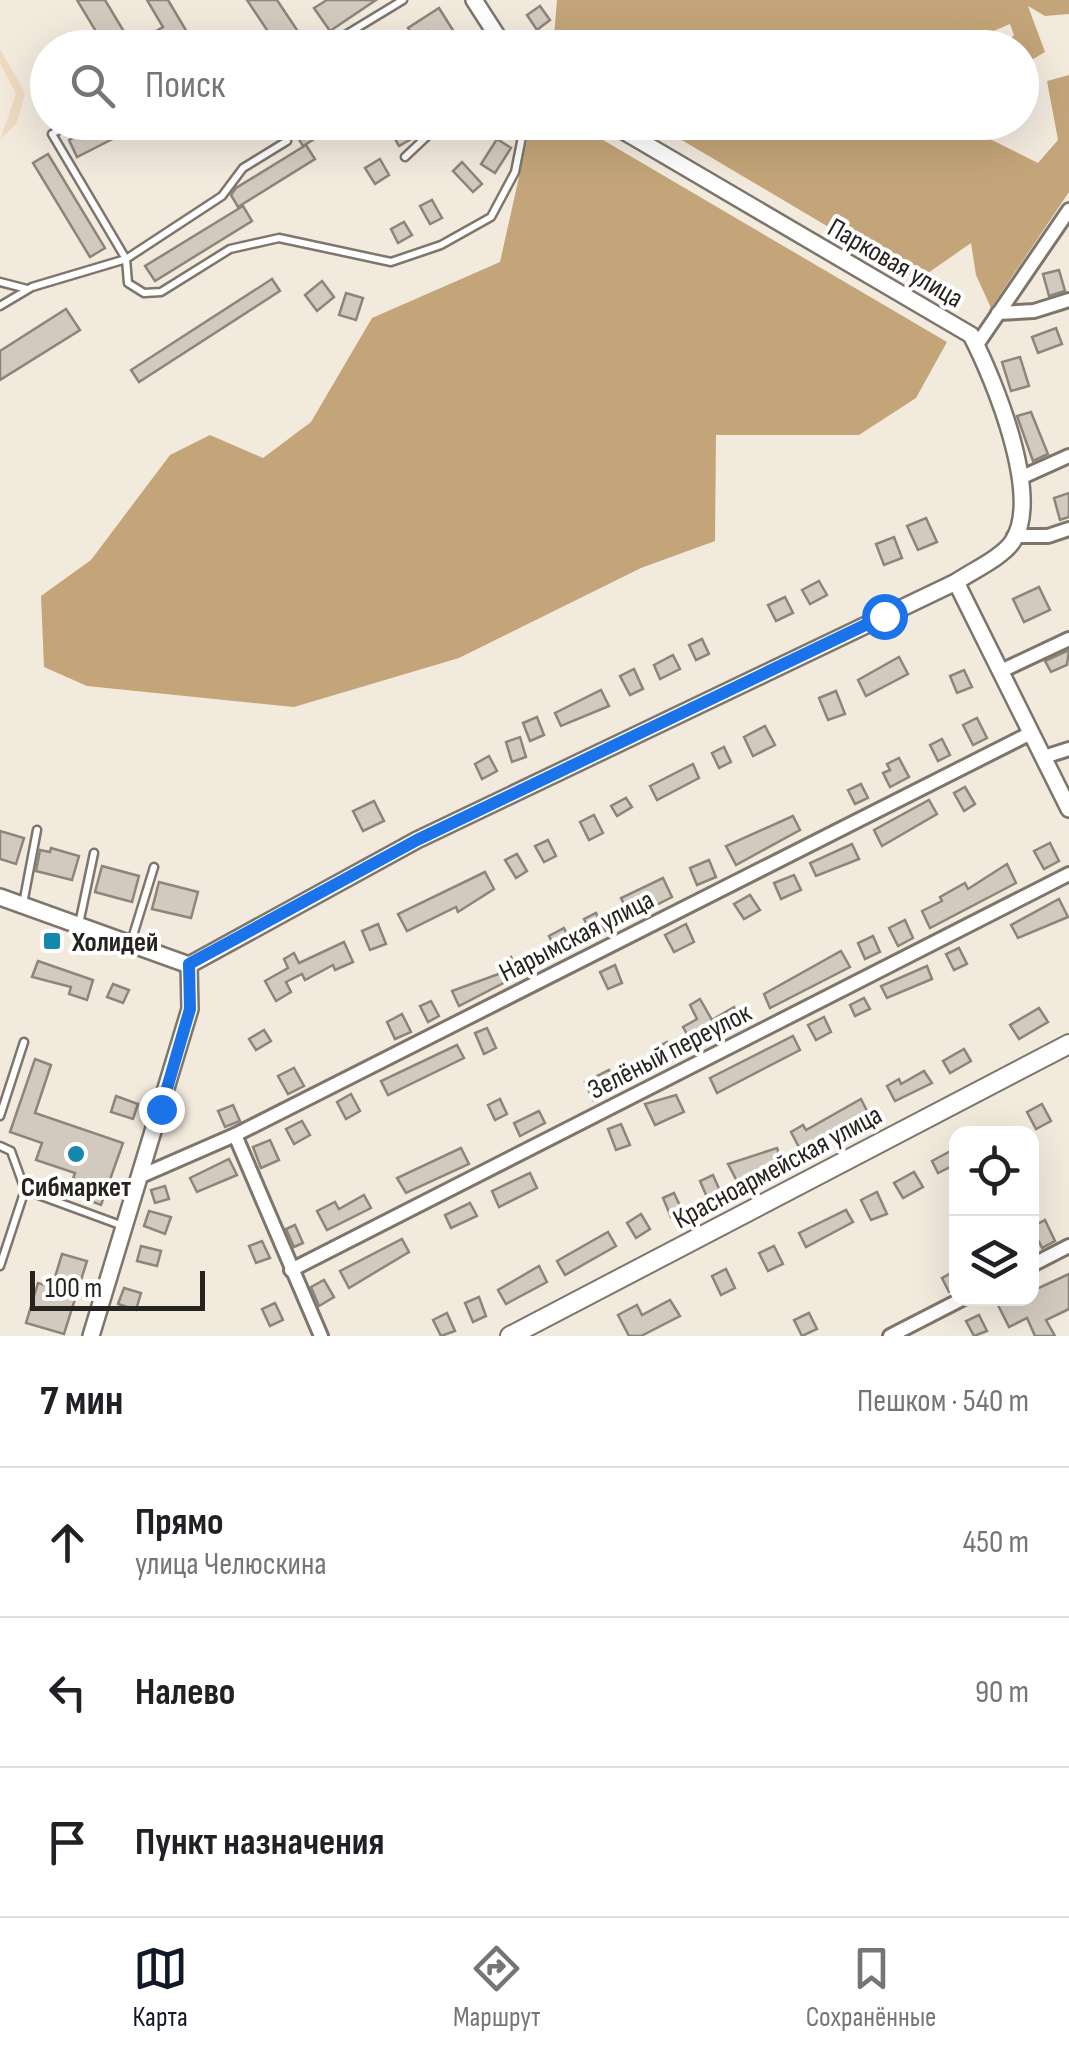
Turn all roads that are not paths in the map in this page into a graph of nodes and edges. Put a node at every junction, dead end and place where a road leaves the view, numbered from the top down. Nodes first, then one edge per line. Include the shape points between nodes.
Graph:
1 (403, 0) edge
2 (474, 0) edge
3 (354, 30) edge
4 (494, 30) edge
5 (56, 140) edge
6 (287, 140) edge
7 (422, 140) edge
8 (521, 140) edge
9 (639, 140) edge
10 (405, 156) dead end
11 (1069, 210) edge
12 (126, 259) junction
13 (0, 282) edge
14 (28, 289) junction
15 (1069, 300) edge
16 (0, 306) edge
17 (998, 313) junction
18 (976, 346) junction
19 (1069, 456) edge
20 (1020, 478) junction
21 (1069, 530) edge
22 (1013, 540) junction
23 (956, 582) junction
24 (1069, 639) edge
25 (1001, 672) junction
26 (1031, 732) junction
27 (1069, 749) edge
28 (1044, 758) junction
29 (1069, 808) edge
30 (37, 830) dead end
31 (94, 853) dead end
32 (154, 867) dead end
33 (1069, 874) edge
34 (0, 897) edge
35 (23, 905) junction
36 (79, 925) junction
37 (131, 944) junction
38 (189, 964) junction
39 (24, 1042) dead end
40 (1069, 1044) edge
41 (0, 1116) edge
42 (234, 1135) junction
43 (0, 1146) edge
44 (141, 1176) junction
45 (25, 1190) junction
46 (124, 1226) junction
47 (1069, 1246) edge
48 (1039, 1261) edge
49 (0, 1266) edge
50 (292, 1270) junction
51 (949, 1306) edge
52 (92, 1336) edge
53 (320, 1336) edge
54 (510, 1336) edge
55 (890, 1336) edge

1 - 3 lane
2 - 4 street
5 - 12 lane
6 - 12 lane via 243,168 222,196
7 - 10 lane
8 - 12 lane via 515,172 491,217 415,255 391,262 278,238 230,249 178,286 144,293 128,283
9 - 18 street, Парковая улица via 971,335
11 - 17 street
12 - 14 lane
13 - 14 lane
14 - 16 lane
15 - 17 street
17 - 18 street
18 - 20 street, Парковая улица via 992,374
19 - 20 street
20 - 22 street, Парковая улица via 1024,504
21 - 22 street
22 - 23 street
23 - 25 street
23 - 38 street via 417,840
24 - 25 street
25 - 26 street
26 - 28 street
26 - 42 street, Нарымская улица
27 - 28 street
28 - 29 street
30 - 35 lane
31 - 36 lane
32 - 37 lane
33 - 50 street, Зелёный переулок
34 - 35 street
35 - 36 street
36 - 37 street
37 - 38 street
38 - 44 street via 190,1009
39 - 41 lane
40 - 54 main road, Красноармейская улица
42 - 44 street, Нарымская улица
42 - 50 street
43 - 45 lane via 12,1151
44 - 46 street
45 - 46 lane
45 - 49 lane
46 - 52 street
47 - 48 street
50 - 53 street
51 - 55 street

